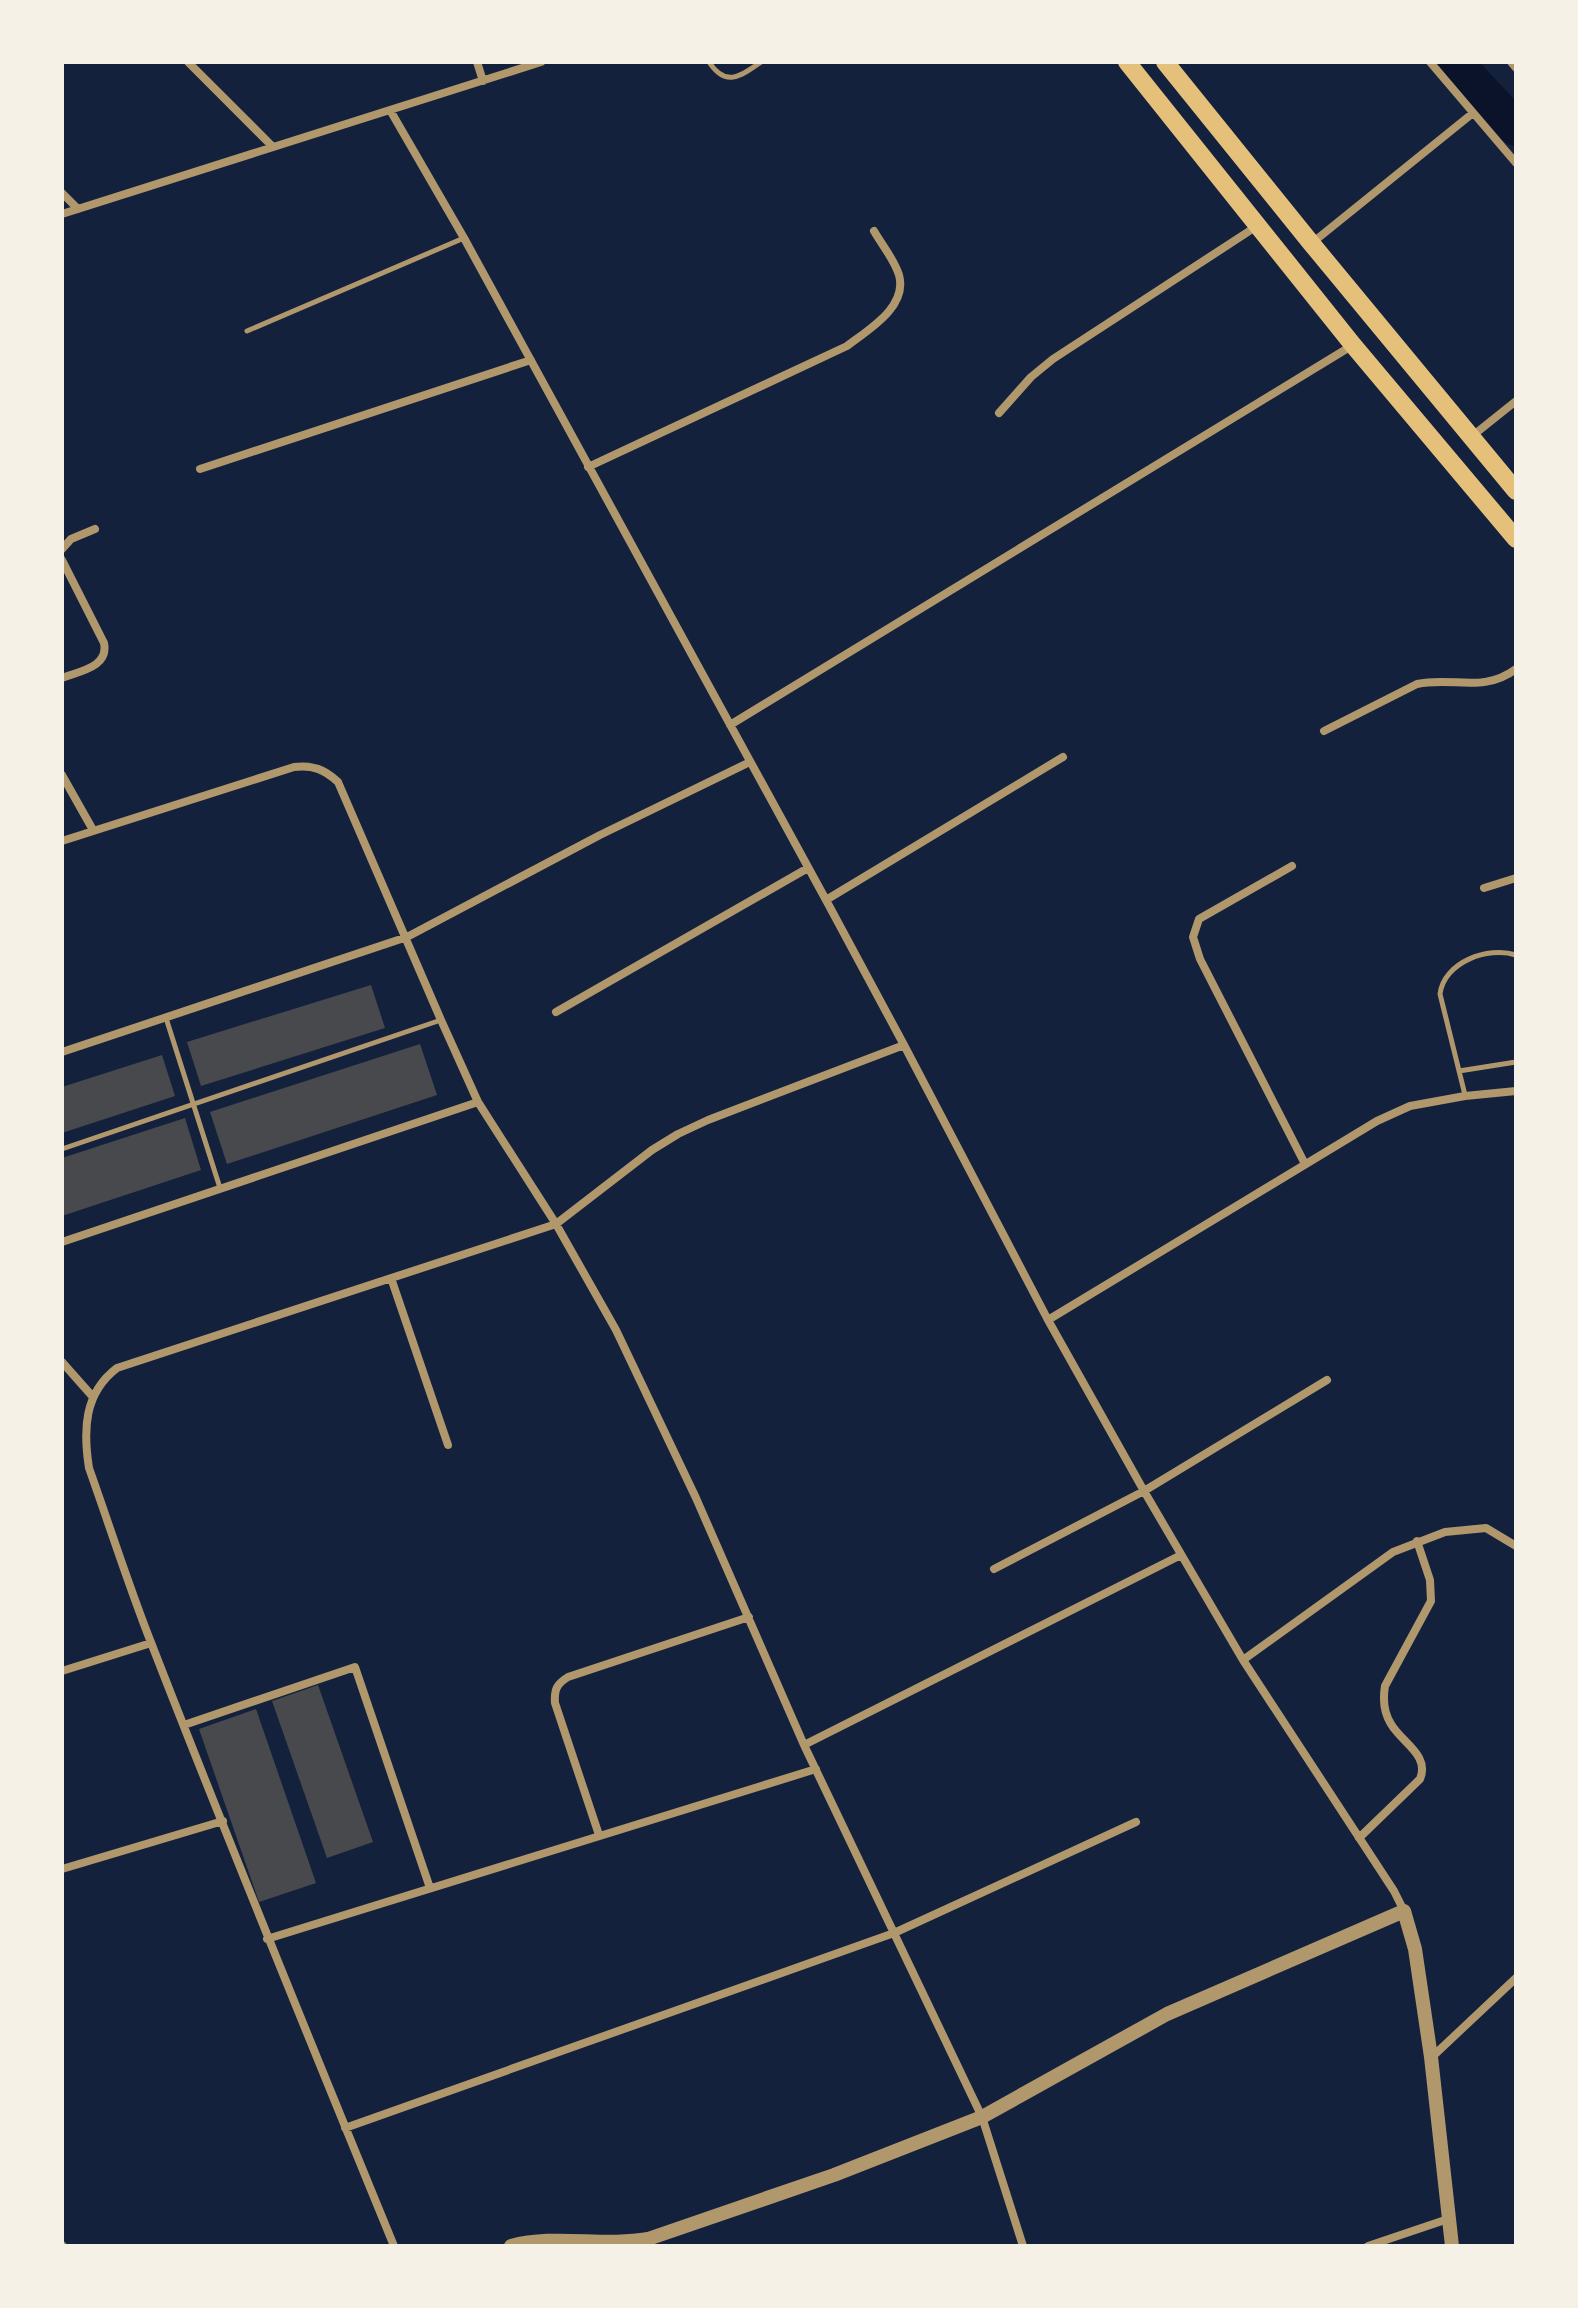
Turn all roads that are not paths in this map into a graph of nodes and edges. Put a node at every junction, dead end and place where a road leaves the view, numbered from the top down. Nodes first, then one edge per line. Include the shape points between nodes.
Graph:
1 (188, 62) edge
2 (477, 62) edge
3 (541, 62) edge
4 (709, 62) edge
5 (761, 62) edge
6 (1127, 62) edge
7 (1165, 62) edge
8 (1430, 62) edge
9 (1511, 62) edge
10 (1516, 68) edge
11 (483, 81) junction
12 (390, 110) junction
13 (1473, 113) junction
14 (273, 147) junction
15 (1516, 163) edge
16 (62, 193) edge
17 (78, 209) junction
18 (62, 214) edge
19 (1257, 226) junction
20 (874, 231) dead end
21 (464, 238) junction
22 (1311, 243) junction
23 (247, 331) dead end
24 (1353, 345) junction
25 (531, 360) junction
26 (1516, 401) edge
27 (999, 413) dead end
28 (1471, 437) junction
29 (588, 467) junction
30 (200, 469) dead end
31 (1516, 491) edge
32 (95, 529) dead end
33 (1516, 539) edge
34 (62, 549) edge
35 (62, 560) edge
36 (1516, 669) edge
37 (62, 678) edge
38 (730, 725) junction
39 (1324, 731) dead end
40 (1063, 757) dead end
41 (750, 762) junction
42 (62, 775) edge
43 (93, 830) junction
44 (62, 841) edge
45 (1292, 866) dead end
46 (808, 868) junction
47 (1516, 878) edge
48 (1484, 888) dead end
49 (826, 900) junction
50 (407, 937) junction
51 (1516, 955) edge
52 (556, 1012) dead end
53 (166, 1017) junction
54 (441, 1020) junction
55 (904, 1045) junction
56 (62, 1052) edge
57 (1516, 1062) edge
58 (1459, 1071) junction
59 (1516, 1091) edge
60 (1465, 1096) junction
61 (478, 1102) junction
62 (194, 1105) junction
63 (62, 1149) edge
64 (1305, 1164) junction
65 (220, 1188) junction
66 (556, 1224) junction
67 (62, 1242) edge
68 (391, 1278) junction
69 (1048, 1320) junction
70 (62, 1362) edge
71 (1327, 1380) dead end
72 (93, 1397) junction
73 (448, 1445) dead end
74 (1144, 1491) junction
75 (1417, 1541) junction
76 (1516, 1546) edge
77 (1181, 1555) junction
78 (994, 1569) dead end
79 (749, 1617) junction
80 (151, 1643) junction
81 (1243, 1660) junction
82 (62, 1671) edge
83 (184, 1725) junction
84 (804, 1745) junction
85 (816, 1769) junction
86 (223, 1821) junction
87 (1136, 1822) dead end
88 (599, 1835) junction
89 (1359, 1838) junction
90 (62, 1869) edge
91 (430, 1888) junction
92 (1404, 1911) junction
93 (894, 1933) junction
94 (267, 1939) junction
95 (1516, 1978) edge
96 (1431, 2057) junction
97 (982, 2117) junction
98 (345, 2128) junction
99 (1448, 2219) junction
100 (541, 2244) edge
101 (394, 2246) edge
102 (511, 2246) edge
103 (1023, 2246) edge
104 (1368, 2246) edge
105 (1452, 2246) edge

1 - 14 street
2 - 11 street
3 - 11 street
4 - 5 lane via 732,78
6 - 19 highway
7 - 22 highway
8 - 13 street
9 - 10 street
11 - 12 street
12 - 14 street
12 - 21 street
13 - 15 street
13 - 22 street
14 - 17 street
16 - 17 street
17 - 18 street
19 - 24 highway
19 - 27 street via 1053,359
20 - 29 street via 900,278 894,305 876,324 847,346
21 - 23 lane
21 - 25 street
22 - 28 highway
24 - 33 highway
24 - 38 street
25 - 29 street
25 - 30 street
26 - 28 street
28 - 31 highway
29 - 38 street
32 - 34 street
35 - 37 street via 106,651 96,665
36 - 39 street via 1479,685 1417,684
38 - 41 street
40 - 49 street
41 - 46 street
41 - 50 street
42 - 43 street
43 - 44 street
43 - 50 street via 294,767 319,768 338,782
45 - 64 street via 1199,919 1193,937
46 - 49 street
46 - 52 street
47 - 48 street
49 - 55 street
50 - 53 street
50 - 54 street
51 - 58 lane via 1499,952 1469,959 1441,985
53 - 56 street
53 - 62 lane
54 - 61 street
54 - 62 lane
55 - 66 street via 678,1134
55 - 69 street
57 - 58 lane
58 - 60 lane
59 - 60 street
60 - 64 street via 1410,1106
61 - 65 street
61 - 66 street
62 - 63 lane
62 - 65 lane
64 - 69 street
65 - 67 street
66 - 68 street
66 - 79 street via 616,1330
68 - 72 street via 117,1368
68 - 73 street
69 - 74 street
70 - 72 street
71 - 74 street
72 - 80 street via 86,1419 89,1468
74 - 77 street
74 - 78 street
75 - 76 street via 1486,1528
75 - 81 street via 1393,1552
75 - 89 street via 1431,1601 1383,1698 1390,1724 1421,1759 1424,1770
77 - 81 street
77 - 84 street
79 - 84 street
79 - 88 street via 559,1682 555,1703
80 - 82 street
80 - 83 street
81 - 89 street
83 - 86 street
83 - 91 street via 355,1667
84 - 85 street
85 - 88 street
85 - 93 street
86 - 90 street
86 - 94 street
87 - 93 street
88 - 91 street
89 - 92 street
91 - 94 street
92 - 96 street
92 - 97 street via 1167,2014
93 - 97 street
93 - 98 street
94 - 98 street
95 - 96 street
96 - 99 street
97 - 100 street via 664,2234 635,2241
97 - 103 street
98 - 101 street
99 - 104 street
99 - 105 street
100 - 102 street

